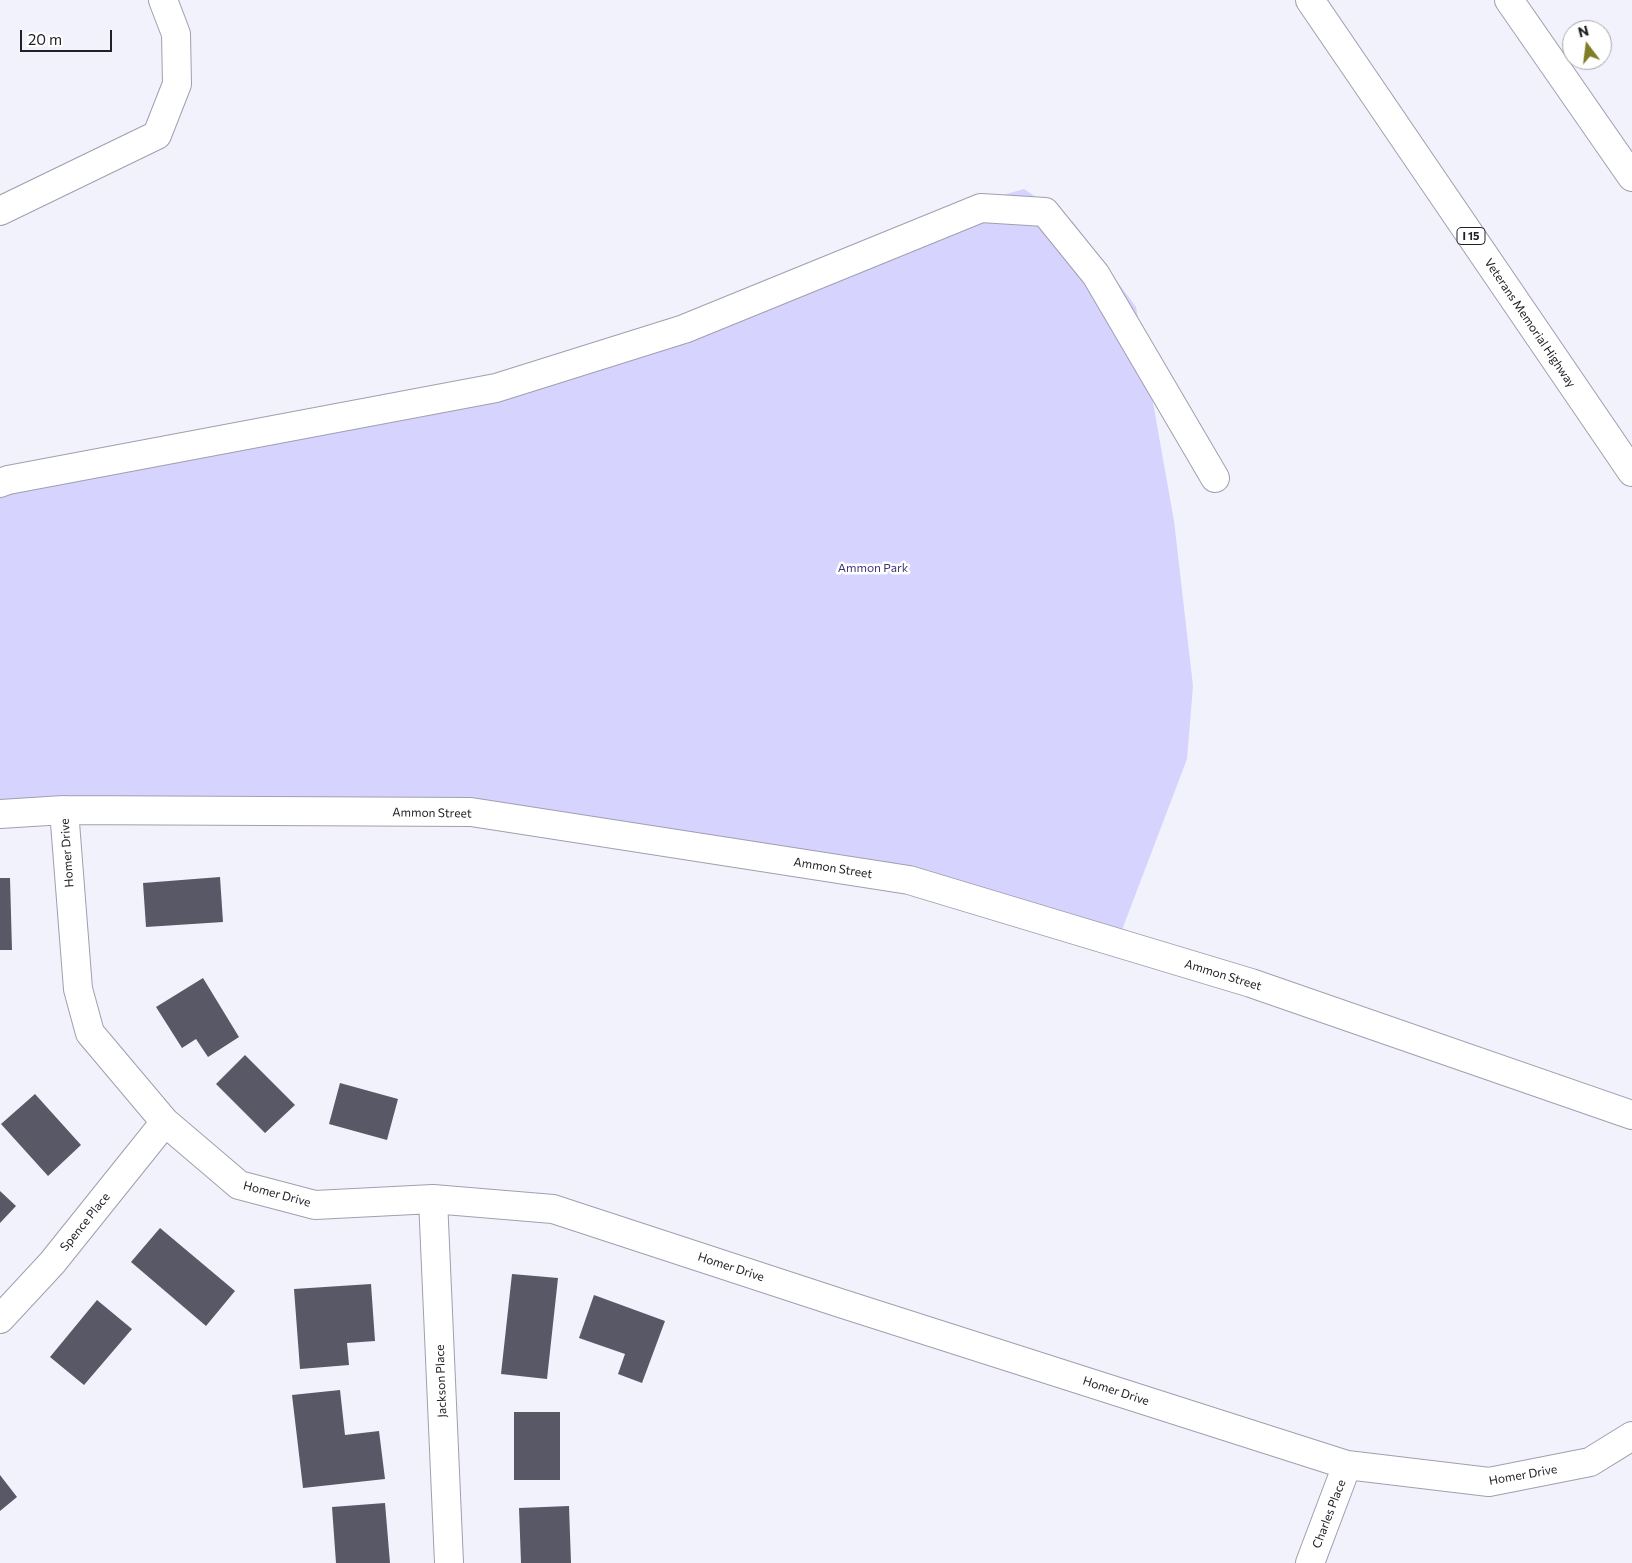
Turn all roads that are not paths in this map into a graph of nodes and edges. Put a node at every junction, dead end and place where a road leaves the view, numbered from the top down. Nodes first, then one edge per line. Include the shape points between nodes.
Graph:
1 (163, 0) edge
2 (1310, 0) edge
3 (1510, 0) edge
4 (1632, 177) edge
5 (0, 211) edge
6 (1632, 472) edge
7 (1215, 478) dead end
8 (0, 483) edge
9 (64, 810) junction
10 (0, 814) edge
11 (1632, 1116) edge
12 (165, 1122) junction
13 (433, 1199) junction
14 (0, 1319) edge
15 (1632, 1436) edge
16 (1347, 1465) junction
17 (449, 1563) edge
18 (1310, 1563) edge

1 - 5 main road via 176,34 177,84 157,135
2 - 6 main road, Veterans Memorial Highway / I 15
3 - 4 main road
7 - 8 main road via 1096,275 1045,212 981,208 684,329 496,388
9 - 10 main road, Ammon Street
9 - 11 main road, Ammon Street via 471,812 909,880 1251,984
9 - 12 main road, Homer Drive via 78,989 90,1033
12 - 13 main road, Homer Drive via 239,1185 315,1205
12 - 14 main road, Spence Place via 52,1263
13 - 16 main road, Homer Drive via 553,1209
13 - 17 main road, Jackson Place
15 - 16 main road, Homer Drive via 1590,1462 1489,1482
16 - 18 main road, Charles Place

